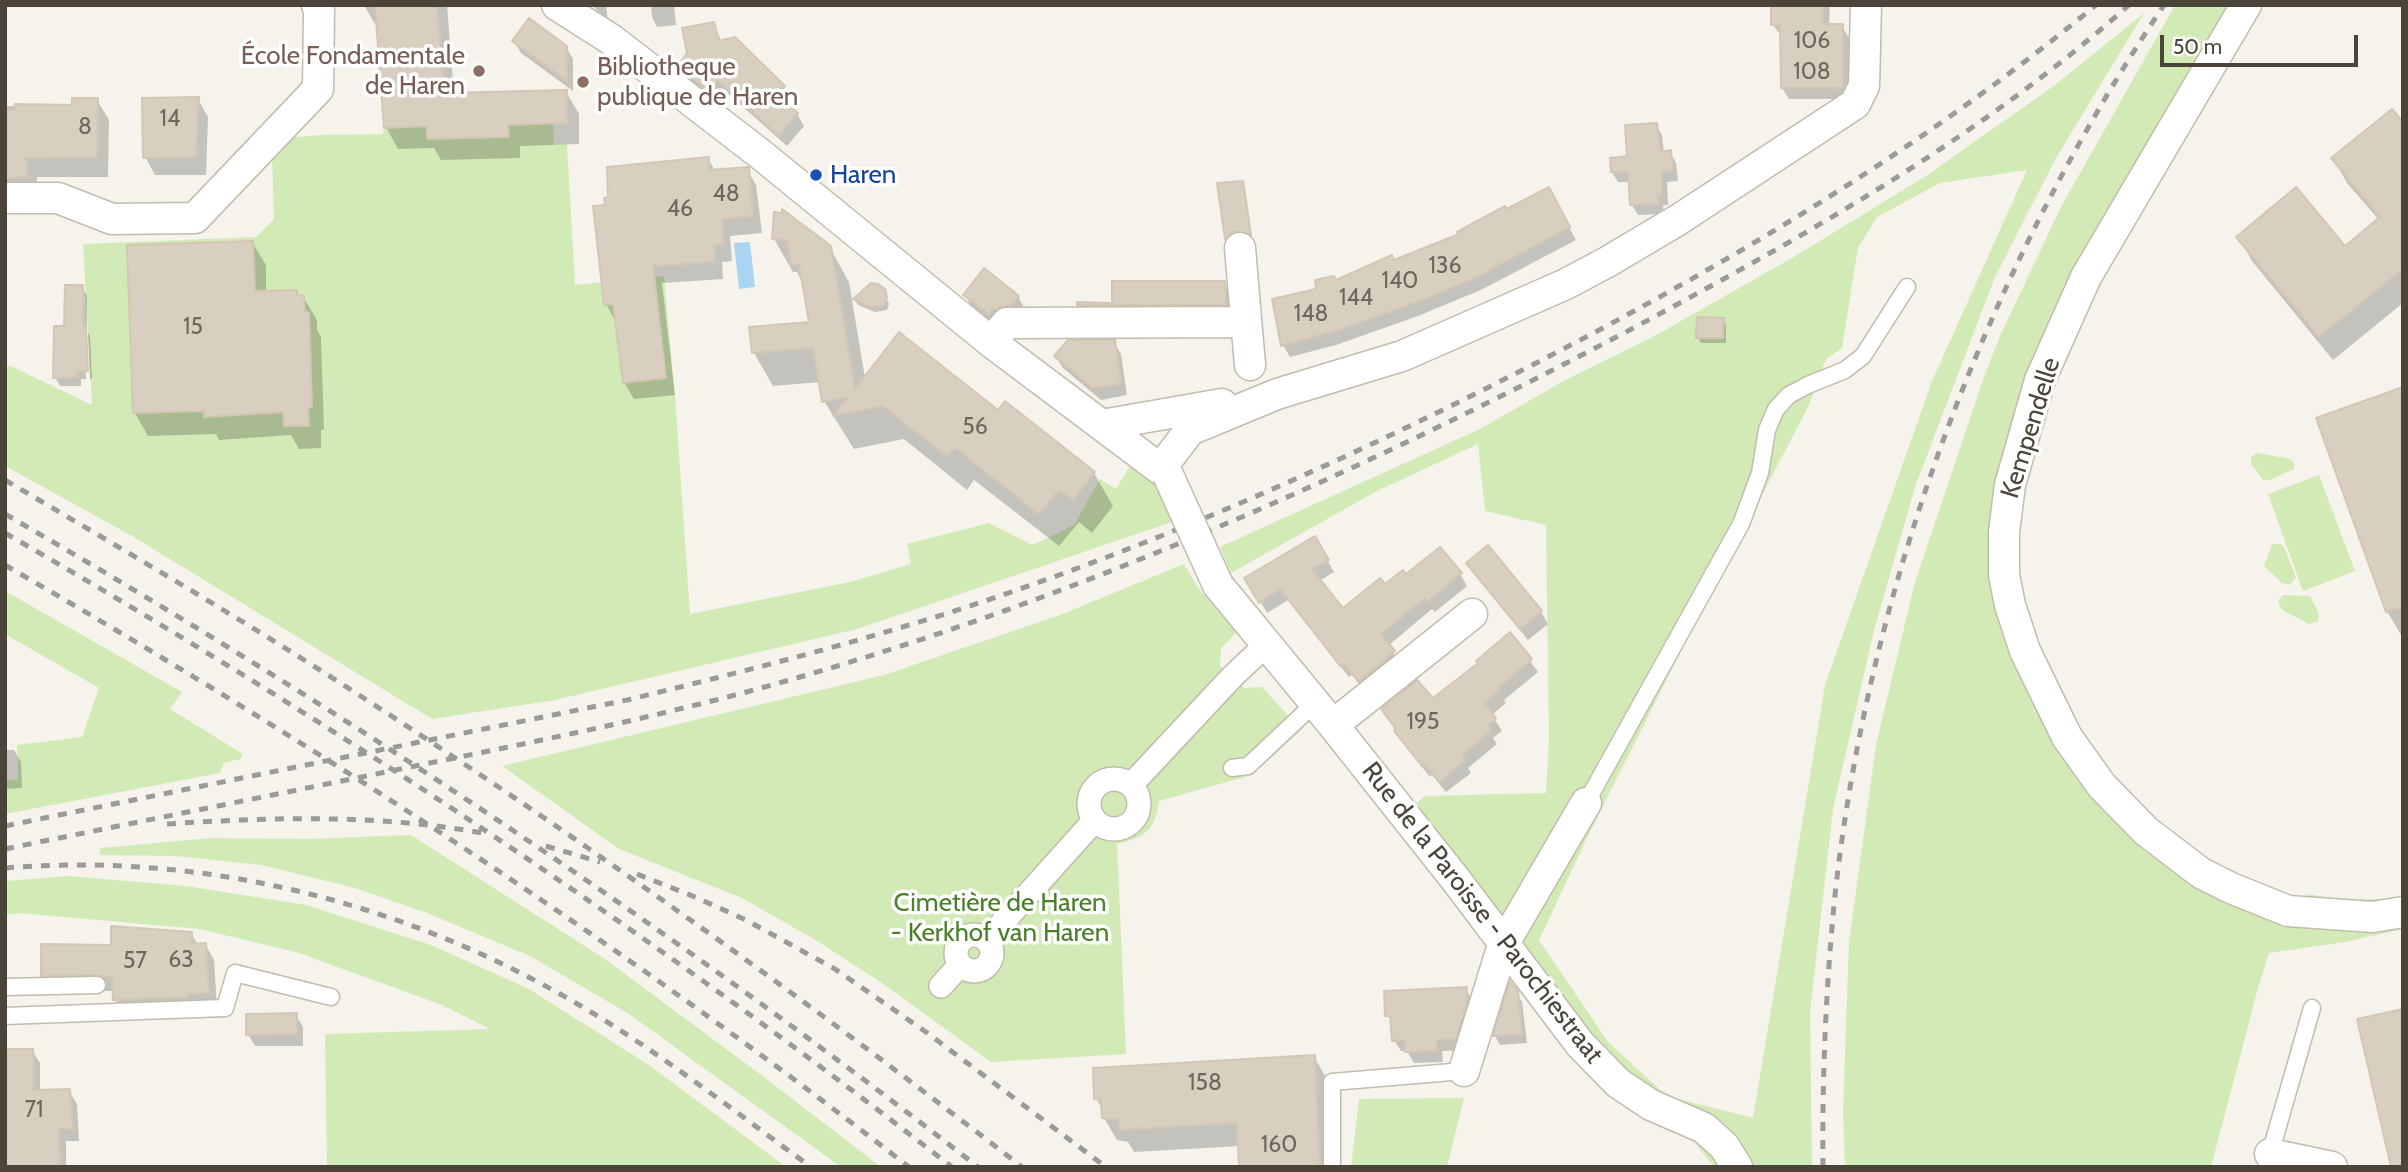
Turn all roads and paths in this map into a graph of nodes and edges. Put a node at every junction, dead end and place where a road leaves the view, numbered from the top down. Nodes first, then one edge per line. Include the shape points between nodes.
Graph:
1 (317, 5) edge
2 (557, 5) edge
3 (1866, 5) edge
4 (2246, 5) edge
5 (5, 198) edge
6 (1240, 248) dead end
7 (1907, 287) dead end
8 (1245, 323) junction
9 (991, 342) junction
10 (1250, 365) dead end
11 (1277, 394) junction
12 (1102, 425) junction
13 (1164, 471) junction
14 (1472, 614) dead end
15 (1267, 644) junction
16 (1324, 714) junction
17 (1232, 768) dead end
18 (1131, 785) junction
19 (1586, 803) joint
20 (1094, 821) junction
21 (2403, 912) edge
22 (1503, 944) junction
23 (97, 985) dead end
24 (941, 986) dead end
25 (5, 987) edge
26 (331, 997) dead end
27 (2312, 1008) dead end
28 (5, 1016) edge
29 (1464, 1072) joint
30 (2270, 1154) joint
31 (1332, 1167) edge
32 (1737, 1167) edge
33 (2333, 1167) edge

1 - 5 street via 318,89 195,218 112,219 58,198
2 - 9 street, Rue de la Paroisse - Parochiestraat via 612,40 759,153
3 - 11 street via 1864,86 1855,104 1678,220 1566,284 1402,356
4 - 21 street, Kempendelle via 2086,277 2040,380 2010,485 2004,575 2025,651 2067,737 2102,786 2146,831 2201,873 2288,911 2373,917
6 - 8 street
7 - 19 lane via 1863,356 1845,370 1789,395 1776,409 1741,524
8 - 9 street via 1007,323
8 - 10 street
9 - 12 street, Rue de la Paroisse - Parochiestraat
11 - 12 street
11 - 13 street via 1190,430
12 - 13 street, Rue de la Paroisse - Parochiestraat
13 - 15 street, Rue de la Paroisse - Parochiestraat, bridge via 1217,585
14 - 16 street
15 - 16 street, Rue de la Paroisse - Parochiestraat
15 - 18 street
16 - 17 lane via 1248,766
16 - 22 street, Rue de la Paroisse - Parochiestraat
18 - 20 street via 1120,779 1096,785 1089,809
18 - 20 street via 1139,795 1135,820 1125,828 1110,829
19 - 22 street
20 - 24 street via 987,940 993,954 989,965 980,971 960,965
22 - 29 street
22 - 32 street, Rue de la Paroisse - Parochiestraat via 1580,1044 1619,1083 1651,1105 1704,1128 1724,1146
23 - 25 lane
26 - 28 lane via 234,973 225,1008
27 - 30 lane
29 - 31 lane via 1332,1082
30 - 33 street

